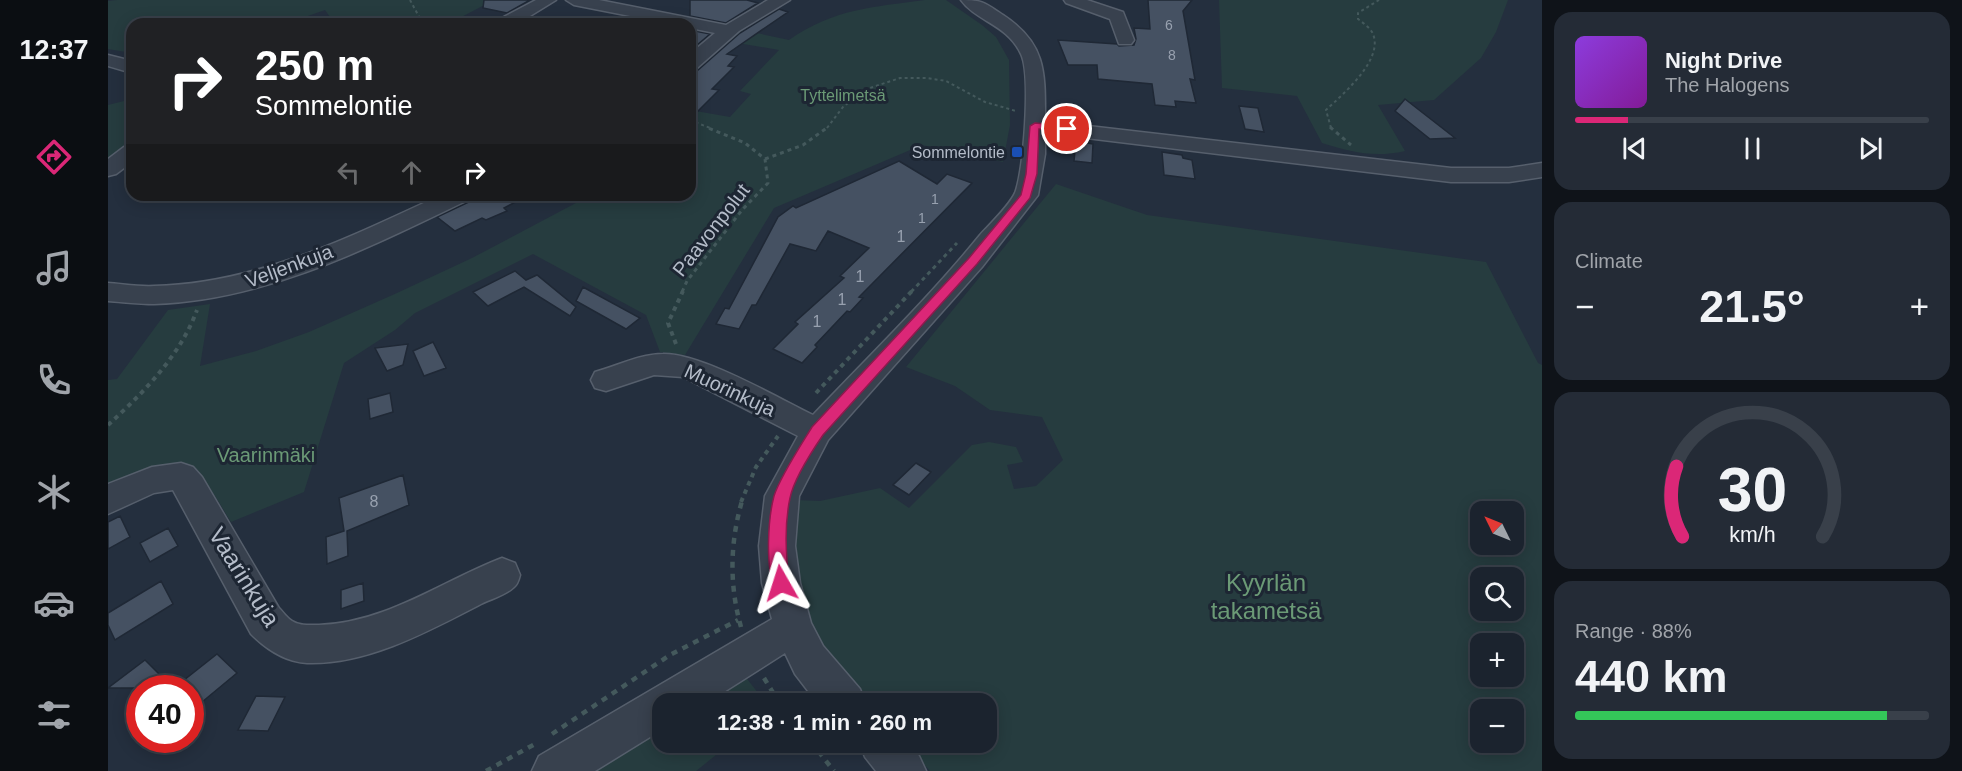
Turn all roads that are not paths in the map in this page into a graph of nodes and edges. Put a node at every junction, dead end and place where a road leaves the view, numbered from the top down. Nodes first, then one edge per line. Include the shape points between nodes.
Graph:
1 (548, 0) edge
2 (574, 0) edge
3 (782, 0) edge
4 (1072, 0) edge
5 (983, 4) edge
6 (515, 18) edge
7 (666, 18) edge
8 (696, 24) edge
9 (727, 30) junction
10 (1125, 40) dead end
11 (696, 58) edge
12 (108, 60) edge
13 (126, 65) edge
14 (1024, 118) junction
15 (126, 156) edge
16 (108, 169) edge
17 (1542, 170) edge
18 (445, 201) edge
19 (108, 292) edge
20 (606, 380) dead end
21 (818, 431) junction
22 (108, 500) edge
23 (502, 575) dead end
24 (794, 627) junction
25 (683, 693) edge
26 (836, 693) edge
27 (652, 709) edge
28 (547, 749) edge
29 (889, 753) edge
30 (904, 771) edge

1 - 6 street
2 - 7 street
3 - 9 street
4 - 10 street via 1117,16
5 - 14 street via 1024,42 1032,57
8 - 9 street
9 - 11 street
12 - 13 street
14 - 17 street via 1451,175 1509,175
14 - 21 street via 1032,174 1026,195 973,261
15 - 16 street
18 - 19 street, Veljenkuja via 325,254 226,288 150,297
20 - 21 street, Muorinkuja via 652,365 689,368
21 - 24 street via 792,473 777,523 781,583
22 - 23 street, Vaarinkuja via 150,479 182,477 265,621 282,637 302,644 353,639 401,624
24 - 25 street
24 - 26 street via 809,660
27 - 28 street
29 - 30 street

